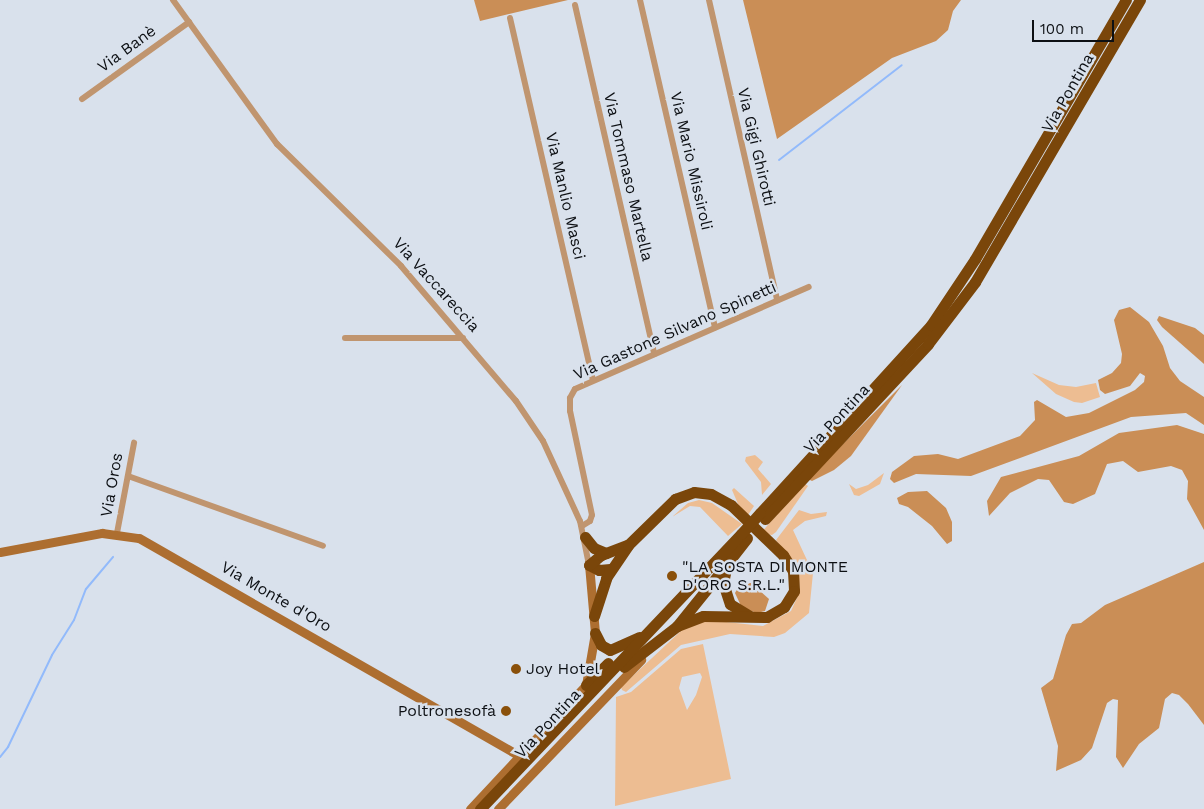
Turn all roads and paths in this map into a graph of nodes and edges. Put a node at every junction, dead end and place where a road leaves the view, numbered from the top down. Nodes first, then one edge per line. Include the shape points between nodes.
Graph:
1 (174, 0) edge
2 (640, 0) edge
3 (709, 0) edge
4 (1126, 0) edge
5 (1140, 0) edge
6 (575, 5) dead end
7 (510, 18) dead end
8 (189, 22) junction
9 (82, 99) dead end
10 (809, 287) dead end
11 (777, 300) junction
12 (715, 328) junction
13 (346, 338) dead end
14 (463, 338) junction
15 (654, 354) junction
16 (593, 380) junction
17 (134, 443) dead end
18 (128, 476) junction
19 (763, 516) junction
20 (582, 526) junction
21 (117, 533) junction
22 (744, 536) junction
23 (585, 538) junction
24 (628, 544) junction
25 (323, 546) dead end
26 (0, 552) edge
27 (606, 553) junction
28 (727, 564) junction
29 (589, 565) junction
30 (610, 569) junction
31 (594, 616) junction
32 (756, 618) junction
33 (677, 626) junction
34 (595, 633) junction
35 (647, 633) junction
36 (658, 644) junction
37 (624, 667) junction
38 (586, 685) junction
39 (520, 756) junction
40 (470, 809) edge
41 (480, 809) edge
42 (490, 809) edge
43 (498, 809) edge

1 - 8 street, Via Vaccareccia
2 - 12 street, Via Mario Missiroli
3 - 11 street, Via Gigi Ghirotti
4 - 19 highway, Via Pontina via 975,260 931,325
5 - 19 highway, Via Pontina via 975,282 928,344
6 - 15 street, Via Tommaso Martella
7 - 16 street, Via Manlio Masci
8 - 9 street, Via Banè
8 - 14 street, Via Vaccareccia via 282,150 389,254
10 - 11 street, Via Gastone Silvano Spinetti
11 - 12 street, Via Gastone Silvano Spinetti
12 - 15 street, Via Gastone Silvano Spinetti
13 - 14 street
14 - 20 street, Via Vaccareccia via 532,423
15 - 16 street, Via Gastone Silvano Spinetti
16 - 20 street, Via Gastone Silvano Spinetti via 575,389 569,402 592,515 590,521
17 - 18 street, Via Oros
18 - 21 street, Via Oros
18 - 25 street
19 - 22 highway, Via Pontina
20 - 23 street, Via Vaccareccia
21 - 26 street, Via Monte d'Oro via 82,536
21 - 39 street, Via Monte d'Oro via 156,545
22 - 28 highway
22 - 35 highway, Via Pontina
22 - 37 highway, Via Pontina
23 - 27 highway via 594,548
23 - 29 street, Via Vaccareccia
24 - 27 highway
24 - 30 highway
24 - 32 highway via 675,499 694,492 720,498 783,555 794,574 794,591 786,605 772,615
27 - 29 highway
28 - 32 highway via 723,584 728,601 736,610
28 - 33 highway
29 - 30 highway via 599,570
29 - 31 street, Via Vaccareccia
30 - 31 highway
31 - 34 street, Via Vaccareccia
32 - 33 highway via 703,616
33 - 36 highway
34 - 35 highway via 602,646 611,650
34 - 38 street, Via Vaccareccia
35 - 38 highway
35 - 41 highway, Via Pontina
36 - 37 highway
36 - 43 street, Via Pontina
37 - 42 highway, Via Pontina
38 - 39 street, Via Pontina
39 - 40 street, Via Pontina

